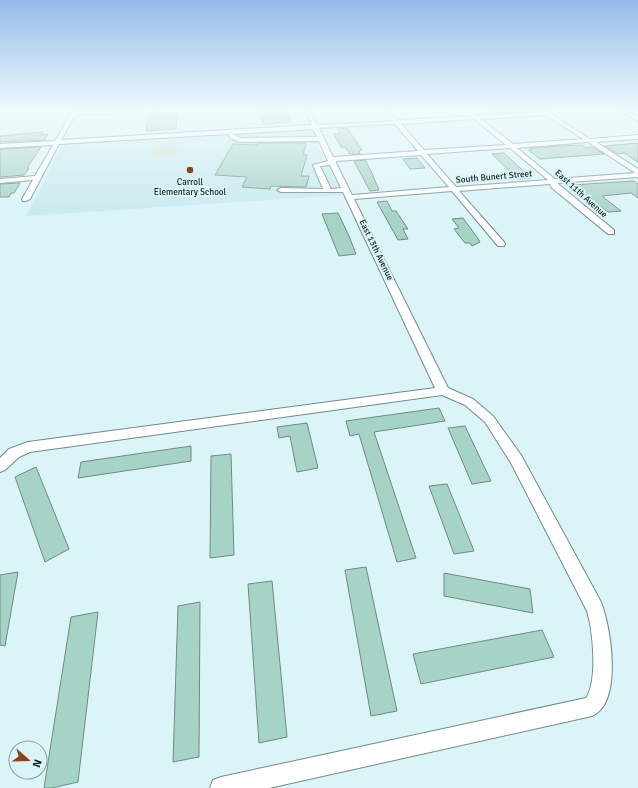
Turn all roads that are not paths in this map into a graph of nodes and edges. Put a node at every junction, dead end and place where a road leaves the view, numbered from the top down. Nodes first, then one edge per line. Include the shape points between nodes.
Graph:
1 (55, 147) edge
2 (326, 147) edge
3 (417, 147) edge
4 (500, 147) edge
5 (512, 147) edge
6 (599, 147) edge
7 (422, 152) junction
8 (333, 161) junction
9 (638, 172) edge
10 (638, 175) edge
11 (38, 178) junction
12 (0, 181) edge
13 (552, 182) junction
14 (281, 190) dead end
15 (454, 190) junction
16 (328, 191) junction
17 (349, 194) junction
18 (26, 199) dead end
19 (611, 232) dead end
20 (501, 244) dead end
21 (443, 390) junction
22 (0, 466) edge
23 (221, 788) edge

1 - 11 street
2 - 8 street, East 13th Avenue
3 - 7 street
4 - 7 street
5 - 13 street, East 11th Avenue
6 - 9 street
7 - 8 street
7 - 15 street
8 - 16 street via 316,165
8 - 17 street, East 13th Avenue
10 - 13 street, South Bunert Street
11 - 12 street
11 - 18 street
13 - 15 street, South Bunert Street
13 - 19 street, East 11th Avenue
14 - 16 street, South Bunert Street
15 - 17 street, South Bunert Street
15 - 20 street
16 - 17 street, South Bunert Street
17 - 21 street, East 13th Avenue
21 - 22 street via 28,447 14,453
21 - 23 street via 469,402 489,419 516,459 595,608 603,648 600,694 592,706

